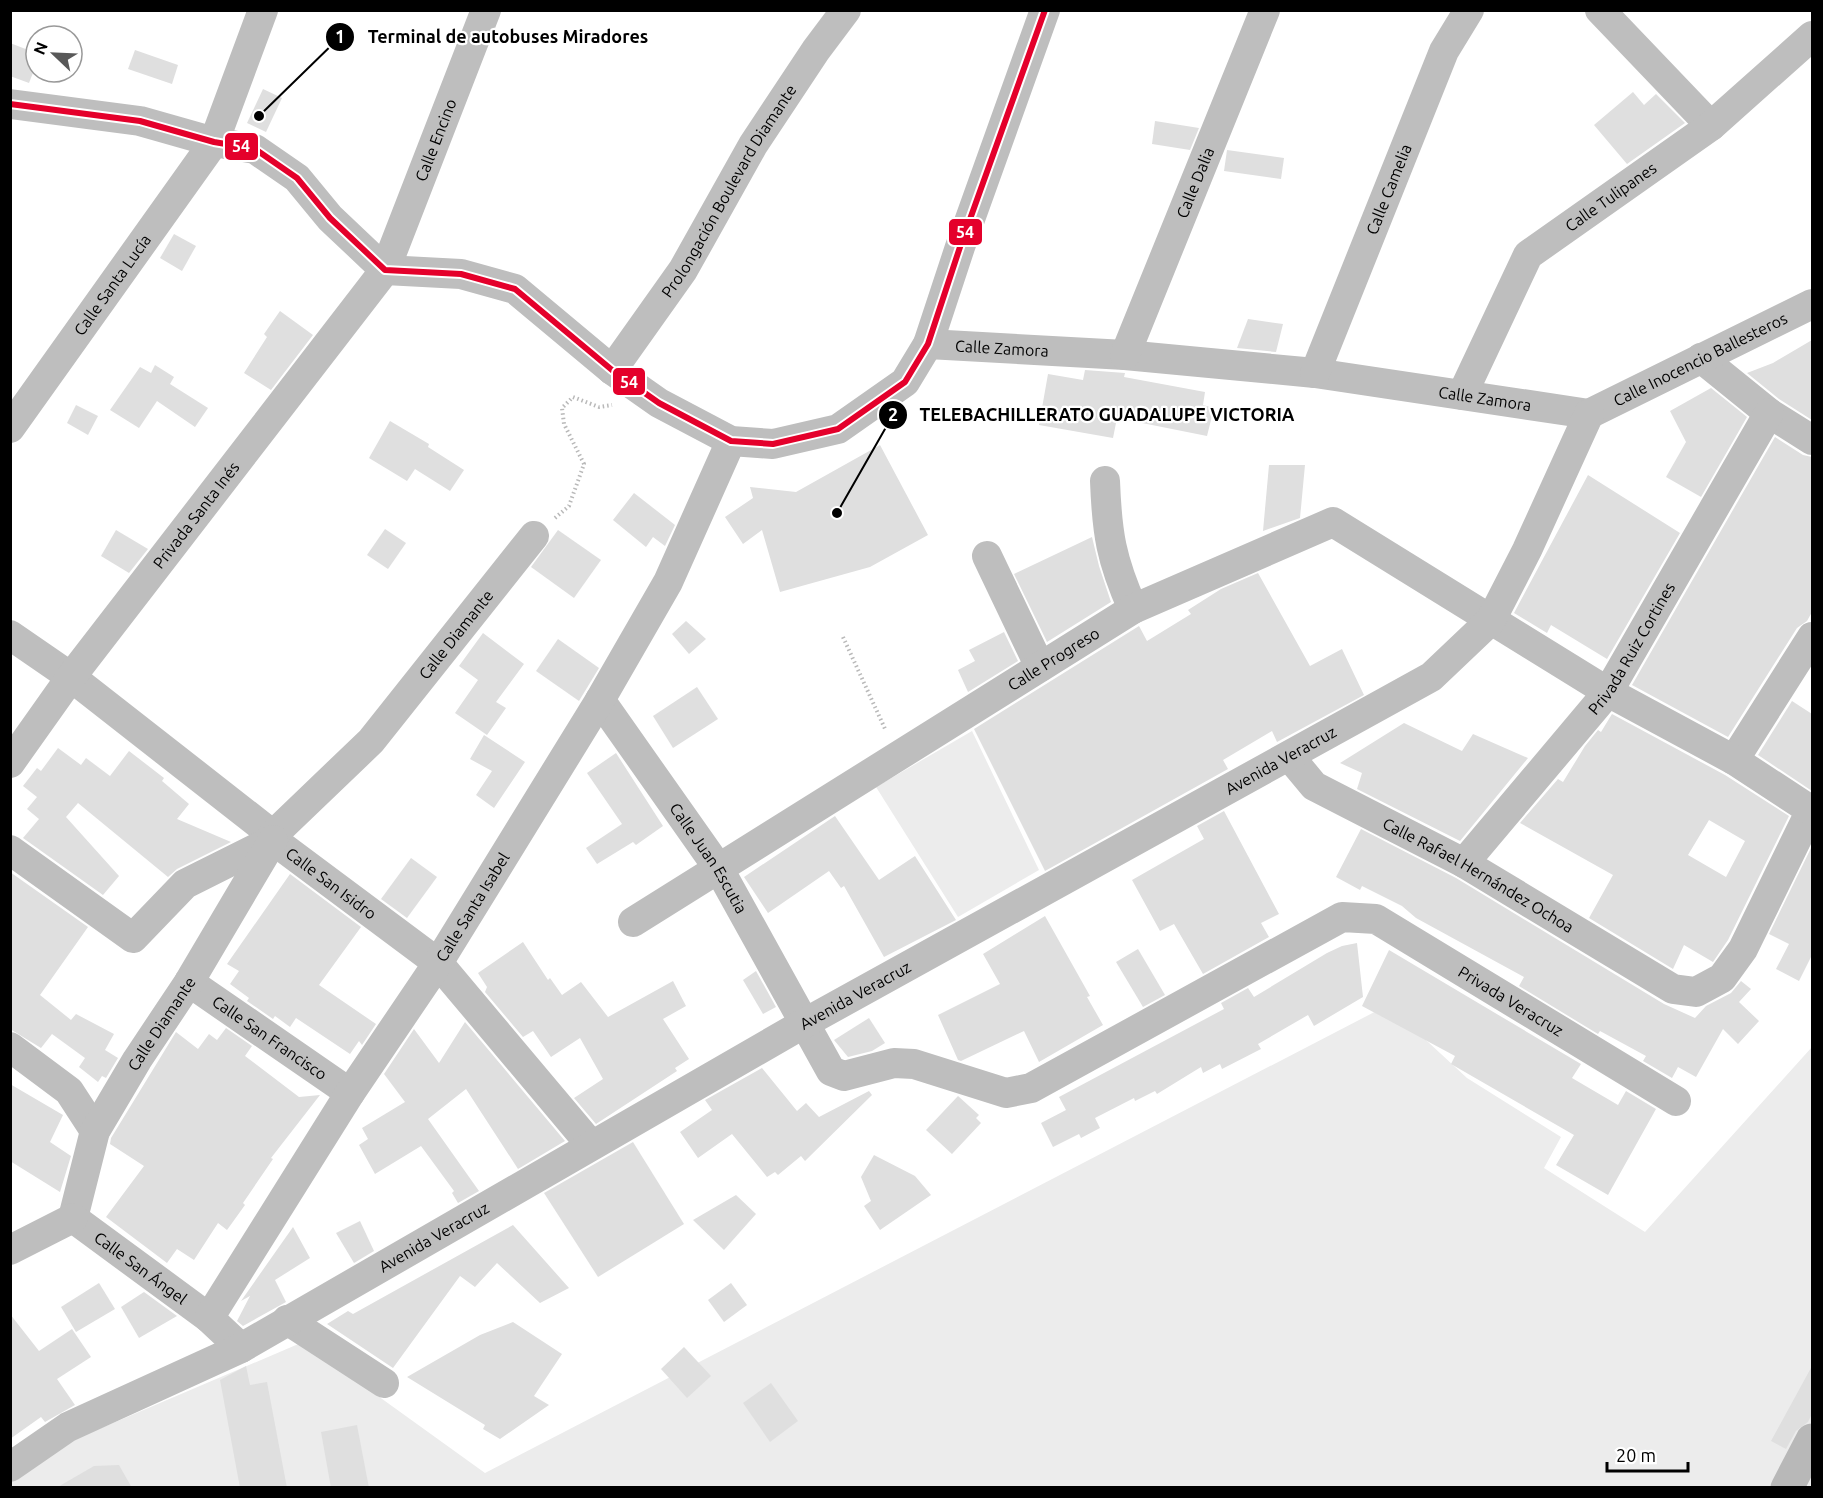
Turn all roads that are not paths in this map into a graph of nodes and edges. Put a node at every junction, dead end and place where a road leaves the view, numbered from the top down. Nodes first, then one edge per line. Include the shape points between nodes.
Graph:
1 (264, 10) edge
2 (486, 10) edge
3 (846, 10) edge
4 (1046, 10) edge
5 (1265, 10) edge
6 (1469, 10) edge
7 (1600, 10) edge
8 (1812, 36) edge
9 (10, 104) edge
10 (1712, 126) junction
11 (214, 142) junction
12 (385, 270) junction
13 (1812, 304) edge
14 (928, 345) junction
15 (1125, 355) junction
16 (1701, 358) junction
17 (612, 370) junction
18 (1315, 373) junction
19 (1462, 395) junction
20 (1769, 413) junction
21 (1589, 414) junction
22 (10, 428) edge
23 (1812, 440) edge
24 (731, 441) junction
25 (1105, 481) dead end
26 (534, 536) road end
27 (987, 556) dead end
28 (1133, 609) junction
29 (1491, 620) junction
30 (10, 634) edge
31 (1812, 637) edge
32 (1040, 667) junction
33 (71, 677) junction
34 (1608, 692) junction
35 (600, 700) junction
36 (1289, 756) junction
37 (1734, 760) junction
38 (10, 763) edge
39 (1812, 811) edge
40 (273, 838) junction
41 (10, 850) edge
42 (1464, 863) junction
43 (719, 869) junction
44 (1342, 917) joint
45 (633, 922) dead end
46 (438, 963) junction
47 (189, 982) junction
48 (803, 1024) junction
49 (10, 1047) edge
50 (350, 1093) junction
51 (1676, 1101) dead end
52 (95, 1131) junction
53 (591, 1145) junction
54 (73, 1218) junction
55 (10, 1250) edge
56 (209, 1318) junction
57 (287, 1320) junction
58 (241, 1348) junction
59 (384, 1383) dead end
60 (1812, 1440) edge
61 (10, 1467) edge
62 (1787, 1488) edge

1 - 11 street, Calle Santa Lucía
2 - 12 street, Calle Encino
3 - 17 street, Prolongación Boulevard Diamante via 753,145 683,270
4 - 14 street
5 - 15 street, Calle Dalia
6 - 18 street, Calle Camelia via 1444,51
7 - 10 street
8 - 10 street, Calle Tulipanes
9 - 11 street via 140,121
10 - 19 street, Calle Tulipanes via 1528,255
11 - 12 street via 255,149 297,178 330,218
11 - 22 street, Calle Santa Lucía
12 - 17 street via 460,274 515,289
12 - 33 street, Privada Santa Inés
13 - 16 street, Calle Inocencio Ballesteros
14 - 15 street, Calle Zamora
14 - 24 street via 904,382 838,429 773,444
15 - 18 street, Calle Zamora
16 - 20 street
16 - 21 street, Calle Inocencio Ballesteros
17 - 24 street via 659,403
18 - 19 street, Calle Zamora
19 - 21 street, Calle Zamora
20 - 23 street
20 - 34 street, Privada Ruiz Cortines
21 - 29 street, Avenida Veracruz
24 - 35 street, Calle Santa Isabel via 668,582
25 - 28 street via 1108,536 1117,572
26 - 40 street, Calle Diamante via 371,741
27 - 32 street
28 - 29 street, Calle Progreso via 1333,522
28 - 32 street, Calle Progreso
29 - 34 street
29 - 36 street, Avenida Veracruz via 1431,677
30 - 33 street, Calle San Isidro
31 - 37 street
32 - 43 street, Calle Progreso
33 - 38 street, Privada Santa Inés
33 - 40 street, Calle San Isidro
34 - 37 street
34 - 42 street, Privada Ruiz Cortines
35 - 43 street, Calle Juan Escutia
35 - 46 street, Calle Santa Isabel
36 - 42 street, Calle Rafael Hernández Ochoa via 1314,786
36 - 48 street, Avenida Veracruz
37 - 39 street
39 - 42 street, Calle Rafael Hernández Ochoa via 1743,949 1722,978 1696,992 1672,989
40 - 41 street via 185,884 133,938
40 - 46 street, Calle San Isidro
40 - 47 street, Calle Diamante
43 - 45 street, Calle Progreso
43 - 48 street, Calle Juan Escutia
44 - 48 street, Calle Juan Escutia via 1031,1088 1006,1093 914,1064 894,1063 837,1076
44 - 51 street, Privada Veracruz via 1376,919
46 - 50 street, Calle Santa Isabel
46 - 53 street, Calle San Isidro
47 - 50 street, Calle San Francisco
47 - 52 street, Calle Diamante via 136,1060
48 - 53 street, Avenida Veracruz
49 - 52 street via 69,1091
50 - 56 street, Calle Santa Isabel
52 - 54 street, Calle Diamante
53 - 57 street, Avenida Veracruz
54 - 55 street
54 - 56 street, Calle San Ángel
56 - 58 street
57 - 58 street, Avenida Veracruz
57 - 59 street
58 - 61 street, Avenida Veracruz via 68,1427
60 - 62 main road

